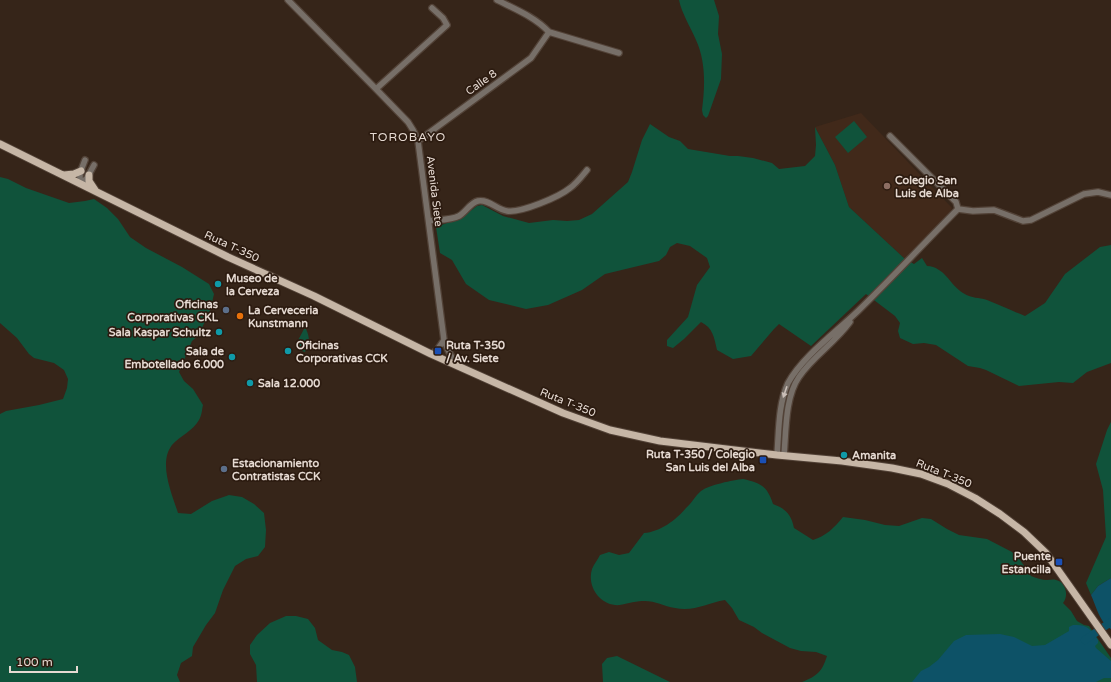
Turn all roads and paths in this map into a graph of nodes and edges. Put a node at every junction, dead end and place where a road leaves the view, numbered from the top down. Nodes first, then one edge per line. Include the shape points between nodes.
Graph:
1 (288, 0) edge
2 (497, 0) edge
3 (432, 8) dead end
4 (549, 32) junction
5 (619, 53) dead end
6 (376, 89) junction
7 (890, 136) dead end
8 (418, 141) junction
9 (0, 144) edge
10 (85, 160) dead end
11 (94, 165) dead end
12 (587, 170) dead end
13 (81, 171) junction
14 (61, 174) junction
15 (89, 175) junction
16 (80, 184) junction
17 (97, 192) junction
18 (1111, 195) edge
19 (958, 209) junction
20 (429, 221) junction
21 (444, 340) junction
22 (431, 354) junction
23 (456, 366) junction
24 (780, 455) junction
25 (1111, 645) edge

1 - 6 street, Avenida Siete
2 - 4 street via 544,26
3 - 6 street via 447,24
4 - 5 street
4 - 8 street, Calle 8 via 531,58
6 - 8 street, Avenida Siete via 408,122
7 - 19 street via 956,202
8 - 20 street, Avenida Siete
9 - 14 main road, Ruta T-350
10 - 13 street
11 - 15 street
12 - 20 street via 569,189 527,208 505,211 479,201 457,217
13 - 14 main road via 71,175
13 - 16 street
14 - 16 main road, Ruta T-350
15 - 16 street
15 - 17 main road via 89,181
16 - 17 main road, Ruta T-350
17 - 22 main road, Ruta T-350
18 - 19 street via 1098,192 1084,194 1031,220 1023,221 994,210
19 - 24 street via 857,312 803,362 785,391
20 - 21 street, Avenida Siete
21 - 22 street
21 - 23 street, Avenida Siete
22 - 23 main road, Ruta T-350
23 - 24 main road, Ruta T-350 via 563,413 610,430 678,444
24 - 25 main road, Ruta T-350 via 909,470 962,491 1000,514 1046,553

